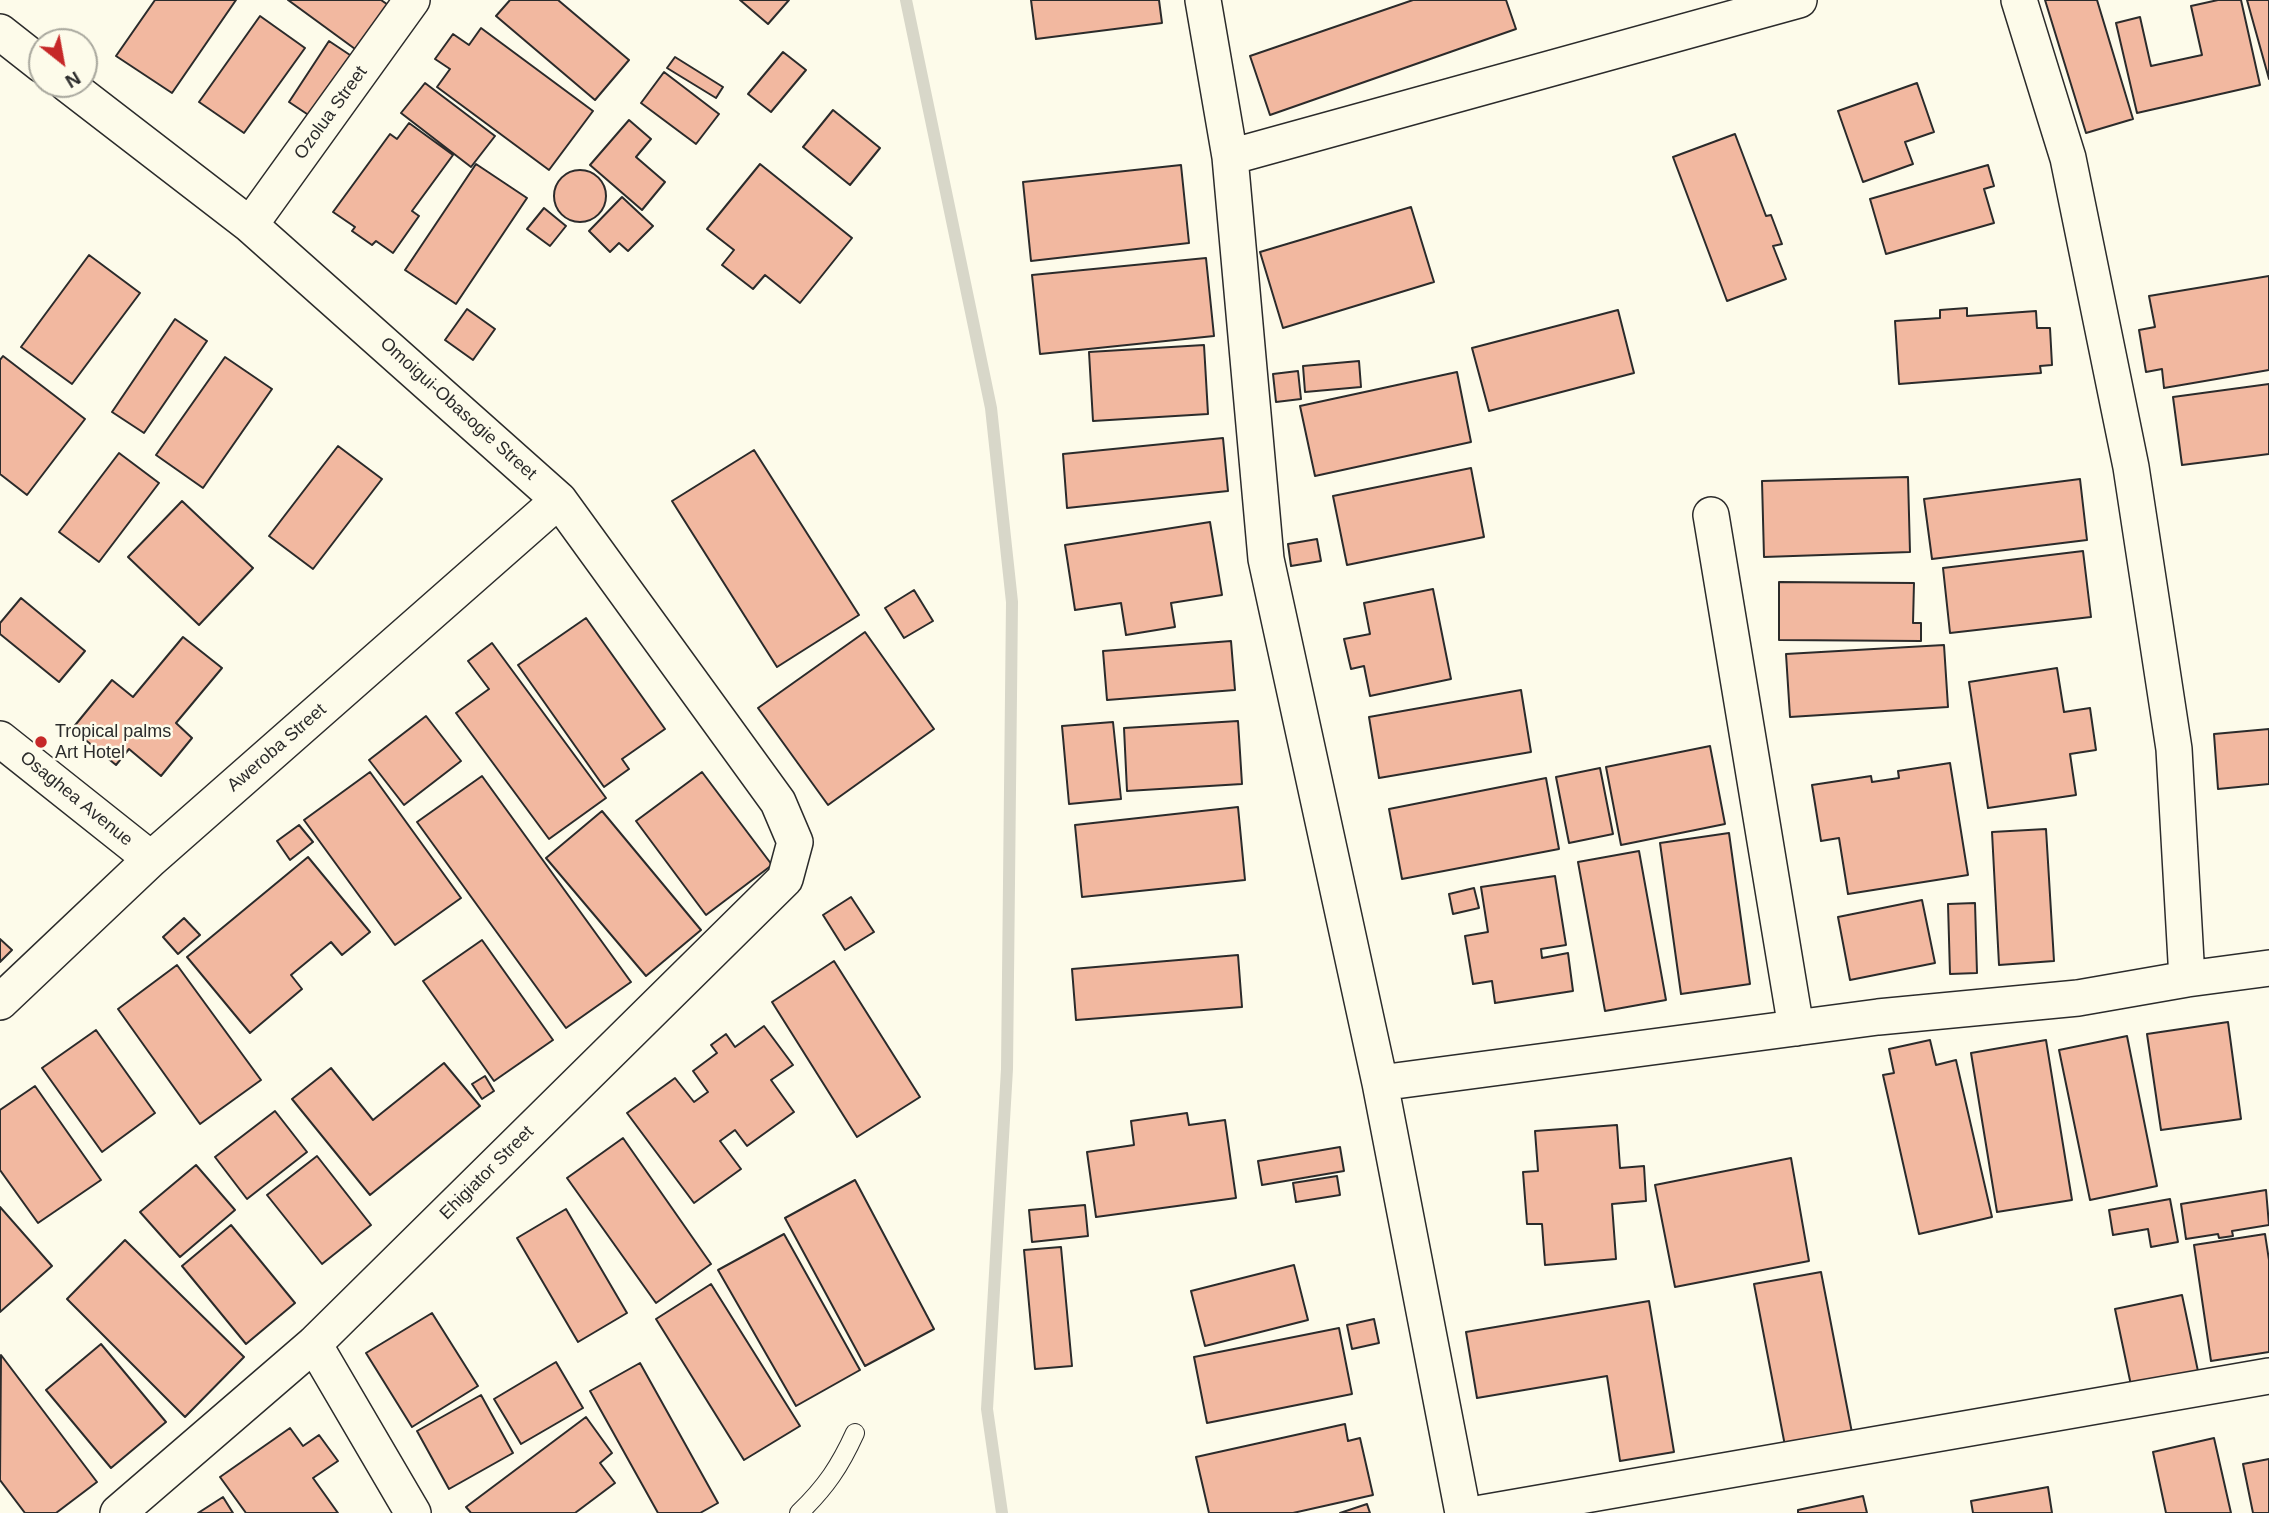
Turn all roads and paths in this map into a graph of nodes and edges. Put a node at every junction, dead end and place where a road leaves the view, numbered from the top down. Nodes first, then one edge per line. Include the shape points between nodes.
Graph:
1 (412, 0) edge
2 (1203, 0) edge
3 (1799, 0) edge
4 (2020, 0) edge
5 (0, 32) edge
6 (28, 54) edge
7 (85, 98) edge
8 (1230, 157) junction
9 (250, 225) junction
10 (559, 500) junction
11 (1711, 515) dead end
12 (0, 739) edge
13 (778, 802) joint
14 (151, 859) junction
15 (2269, 968) edge
16 (2187, 979) junction
17 (0, 1002) edge
18 (1796, 1028) junction
19 (1380, 1083) junction
20 (314, 1344) junction
21 (2269, 1376) edge
22 (855, 1433) dead end
23 (118, 1513) edge
24 (413, 1513) edge
25 (799, 1513) edge
26 (1463, 1513) edge
27 (1482, 1513) edge

1 - 9 street, Ozolua Street
2 - 8 street
3 - 8 street
4 - 16 street via 2068,158 2131,467 2174,749
5 - 6 street
7 - 9 street, Omoigui-Obasogie Street
8 - 19 street via 1266,559
9 - 10 street, Omoigui-Obasogie Street
10 - 13 street, Omoigui-Obasogie Street
10 - 14 street, Aweroba Street
11 - 18 street
12 - 14 street, Osaghea Avenue
13 - 20 street, Ehigiator Street via 795,842 785,879
14 - 17 street, Aweroba Street
15 - 16 street
16 - 18 street via 2078,998
18 - 19 street
19 - 26 street
20 - 23 street, Ehigiator Street
20 - 24 street
21 - 27 street
22 - 25 lane via 839,1468

